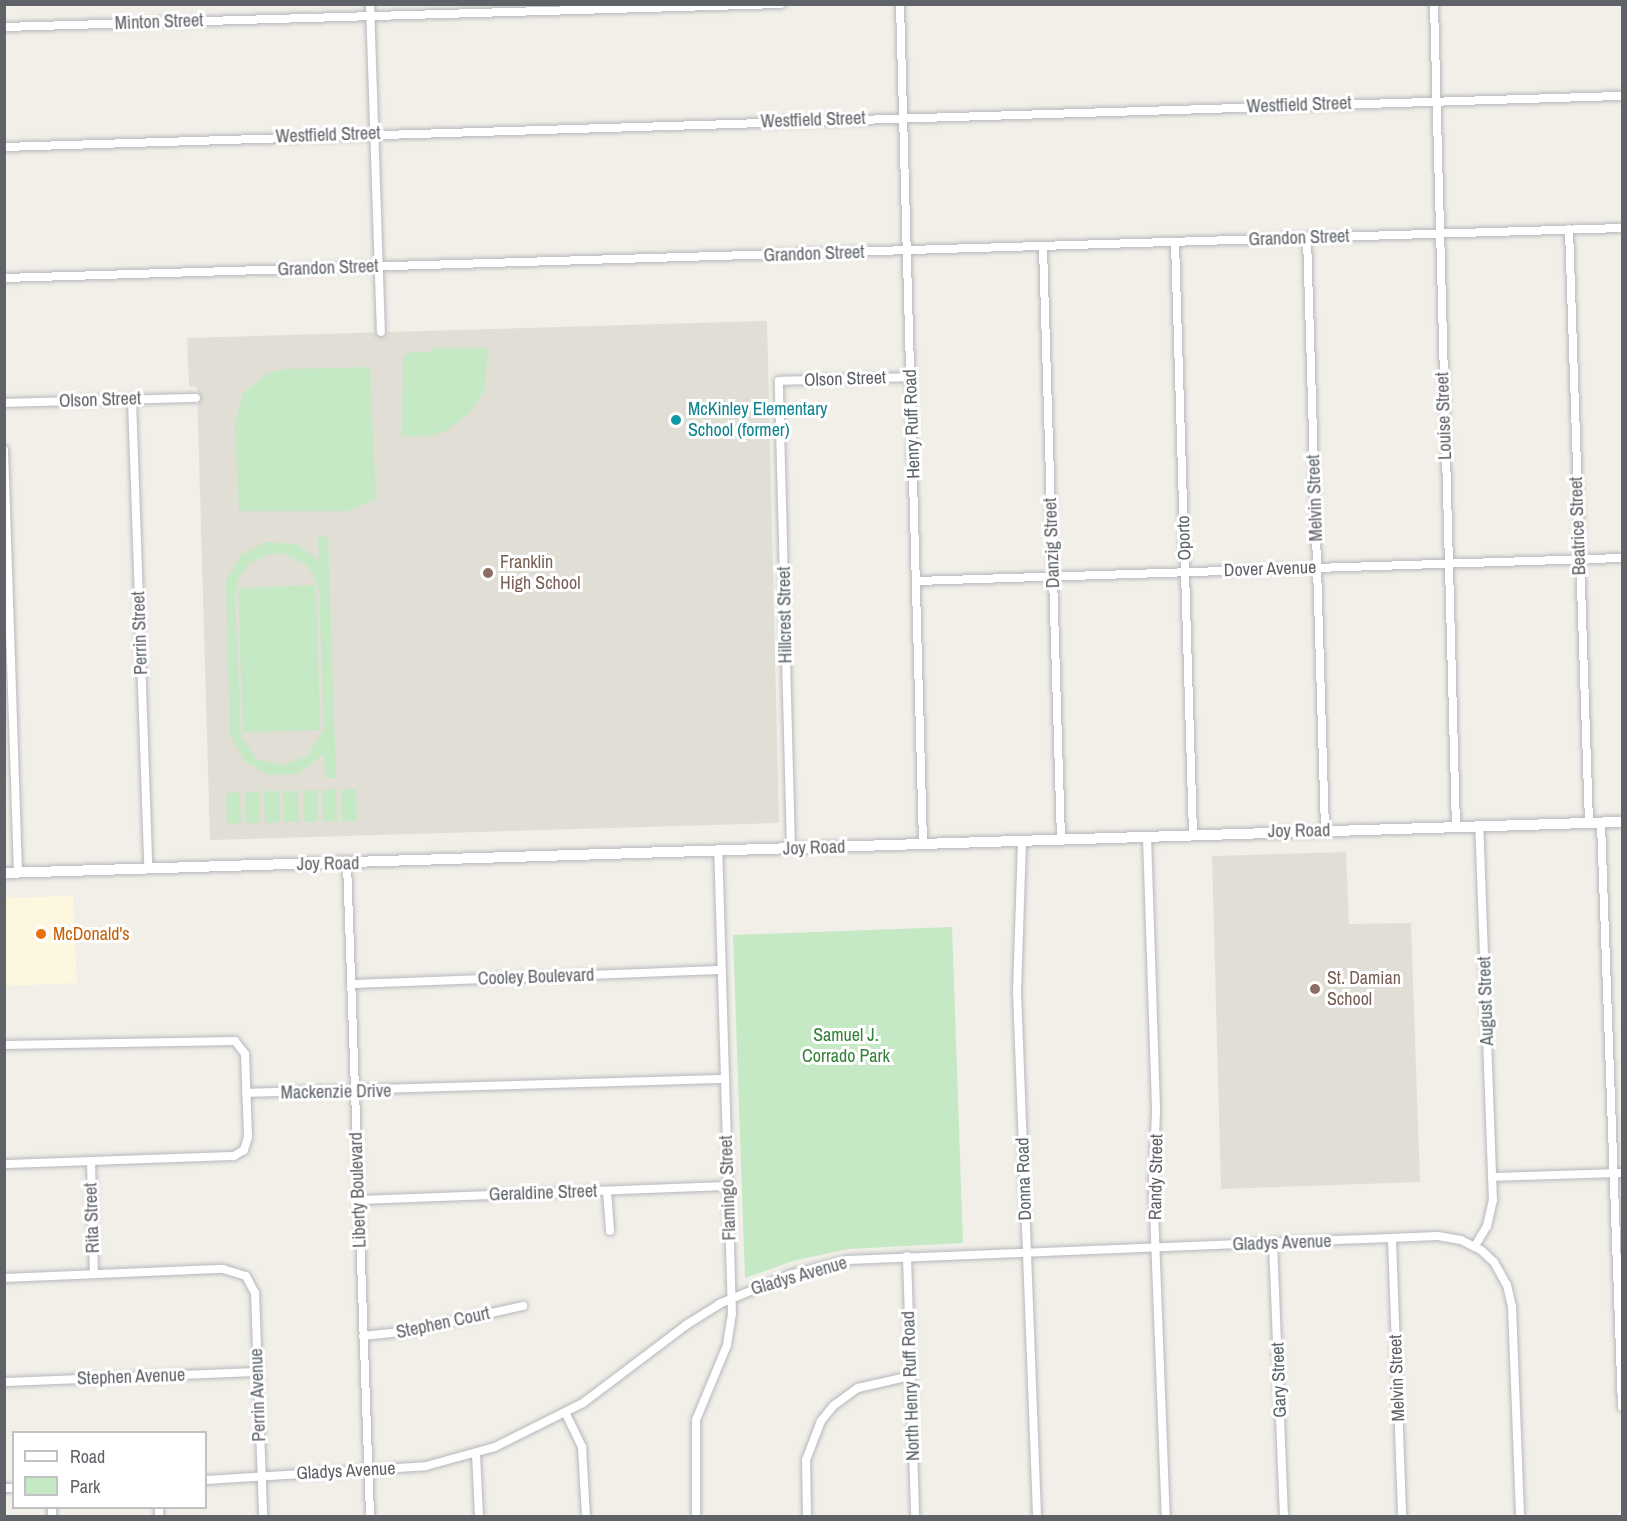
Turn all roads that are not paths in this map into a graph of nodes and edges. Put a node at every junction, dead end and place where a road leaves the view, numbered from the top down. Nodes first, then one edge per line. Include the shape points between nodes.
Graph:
1 (370, 4) edge
2 (781, 4) edge
3 (900, 4) edge
4 (1434, 4) edge
5 (370, 16) junction
6 (4, 27) edge
7 (1623, 96) edge
8 (1436, 101) junction
9 (904, 117) junction
10 (374, 134) junction
11 (4, 147) edge
12 (1623, 228) edge
13 (1569, 229) junction
14 (1439, 233) junction
15 (1307, 237) junction
16 (1175, 242) junction
17 (1043, 247) junction
18 (908, 251) junction
19 (378, 266) junction
20 (4, 278) edge
21 (381, 332) dead end
22 (911, 377) junction
23 (779, 381) joint
24 (196, 398) dead end
25 (132, 399) junction
26 (4, 403) edge
27 (4, 450) edge
28 (1623, 558) edge
29 (1579, 559) junction
30 (1448, 564) junction
31 (1317, 567) junction
32 (1185, 572) junction
33 (1053, 576) junction
34 (917, 581) junction
35 (1623, 822) edge
36 (1588, 823) junction
37 (1601, 823) junction
38 (1479, 826) junction
39 (1456, 827) junction
40 (1325, 831) junction
41 (1193, 835) junction
42 (1147, 837) junction
43 (1062, 840) junction
44 (1022, 841) junction
45 (923, 844) junction
46 (791, 849) junction
47 (718, 852) junction
48 (347, 863) junction
49 (148, 867) junction
50 (18, 872) junction
51 (4, 873) edge
52 (721, 970) junction
53 (351, 984) junction
54 (4, 1045) edge
55 (724, 1079) junction
56 (355, 1091) junction
57 (246, 1093) junction
58 (91, 1161) junction
59 (4, 1164) edge
60 (1613, 1173) junction
61 (1623, 1173) edge
62 (1492, 1177) junction
63 (728, 1185) junction
64 (607, 1191) junction
65 (358, 1200) junction
66 (610, 1231) dead end
67 (1392, 1239) junction
68 (1273, 1243) junction
69 (1475, 1246) junction
70 (1155, 1248) junction
71 (1027, 1252) junction
72 (907, 1256) junction
73 (94, 1274) junction
74 (4, 1278) edge
75 (732, 1298) junction
76 (523, 1306) dead end
77 (363, 1336) junction
78 (258, 1372) junction
79 (910, 1376) junction
80 (4, 1382) edge
81 (1623, 1407) edge
82 (566, 1414) junction
83 (476, 1454) junction
84 (369, 1470) junction
85 (261, 1476) junction
86 (207, 1480) edge
87 (263, 1516) edge
88 (370, 1516) edge
89 (478, 1516) edge
90 (586, 1516) edge
91 (696, 1516) edge
92 (807, 1516) edge
93 (915, 1516) edge
94 (1037, 1516) edge
95 (1166, 1516) edge
96 (1284, 1516) edge
97 (1402, 1516) edge
98 (1520, 1516) edge

1 - 5 street
2 - 5 street, Minton Street
3 - 9 street, Henry Ruff Road
4 - 8 street, Louise Street
5 - 6 street, Minton Street
5 - 10 street
7 - 8 street, Westfield Street
8 - 9 street, Westfield Street
8 - 14 street, Louise Street
9 - 10 street, Westfield Street
9 - 18 street, Henry Ruff Road
10 - 11 street, Westfield Street
10 - 19 street
12 - 13 street, Grandon Street
13 - 14 street, Grandon Street
13 - 29 street, Beatrice Street
14 - 15 street, Grandon Street
14 - 30 street, Louise Street
15 - 16 street, Grandon Street
15 - 31 street, Melvin Street
16 - 17 street, Grandon Street
16 - 32 street, Oporto
17 - 18 street, Grandon Street
17 - 33 street, Danzig Street
18 - 19 street, Grandon Street
18 - 22 street, Henry Ruff Road
19 - 20 street, Grandon Street
19 - 21 street
22 - 23 street, Olson Street
22 - 34 street, Henry Ruff Road
23 - 46 street, Hillcrest Street
24 - 25 street, Olson Street
25 - 26 street, Olson Street
25 - 49 street, Perrin Street
27 - 50 street
28 - 29 street, Dover Avenue
29 - 30 street, Dover Avenue
29 - 36 street, Beatrice Street
30 - 31 street, Dover Avenue
30 - 39 street, Louise Street
31 - 32 street, Dover Avenue
31 - 40 street, Melvin Street
32 - 33 street, Dover Avenue
32 - 41 street, Oporto
33 - 34 street, Dover Avenue
33 - 43 street, Danzig Street
34 - 45 street, Henry Ruff Road
35 - 37 street, Joy Road
36 - 37 street, Joy Road
36 - 38 street, Joy Road
37 - 60 street
38 - 39 street, Joy Road
38 - 62 street, August Street
39 - 40 street, Joy Road
40 - 41 street, Joy Road
41 - 42 street, Joy Road
42 - 43 street, Joy Road
42 - 70 street, Randy Street via 1156,1111
43 - 44 street, Joy Road
44 - 45 street, Joy Road
44 - 71 street, Donna Road via 1017,969
45 - 46 street, Joy Road
46 - 47 street, Joy Road
47 - 48 street, Joy Road
47 - 52 street, Flamingo Street
48 - 49 street, Joy Road
48 - 53 street, Liberty Boulevard
49 - 50 street, Joy Road
50 - 51 street, Joy Road
52 - 53 street, Cooley Boulevard
52 - 55 street, Flamingo Street
53 - 56 street, Liberty Boulevard
54 - 57 street via 229,1039 244,1049
55 - 56 street, Mackenzie Drive
55 - 63 street, Flamingo Street
56 - 57 street, Mackenzie Drive
56 - 65 street, Liberty Boulevard
57 - 58 street via 247,1141 238,1155
58 - 59 street
58 - 73 street, Rita Street
60 - 61 street
60 - 62 street
60 - 81 street
62 - 69 street via 1490,1215
63 - 64 street, Geraldine Street
63 - 75 street, Flamingo Street
64 - 65 street, Geraldine Street
64 - 66 street
65 - 77 street, Liberty Boulevard
67 - 68 street, Gladys Avenue
67 - 69 street, Gladys Avenue via 1445,1237
67 - 97 street, Melvin Street
68 - 70 street, Gladys Avenue
68 - 96 street, Gary Street
69 - 98 street via 1499,1269 1511,1299
70 - 71 street, Gladys Avenue
70 - 95 street, Randy Street
71 - 72 street, Gladys Avenue
71 - 94 street, Donna Road
72 - 75 street, Gladys Avenue via 848,1260 813,1268
72 - 79 street, North Henry Ruff Road
73 - 74 street
73 - 78 street, Perrin Avenue via 223,1269 246,1276 255,1293
75 - 82 street, Gladys Avenue via 686,1325
75 - 91 street, Flamingo Street via 728,1345 696,1420
76 - 77 street, Stephen Court via 410,1331
77 - 84 street, Liberty Boulevard
78 - 80 street, Stephen Avenue
78 - 85 street, Perrin Avenue
79 - 92 street via 858,1388 832,1407 821,1421 806,1460
79 - 93 street, North Henry Ruff Road
82 - 83 street, Gladys Avenue
82 - 90 street via 582,1447
83 - 84 street, Gladys Avenue via 426,1466
83 - 89 street
84 - 85 street, Gladys Avenue
84 - 88 street, Liberty Boulevard
85 - 86 street, Gladys Avenue
85 - 87 street, Perrin Avenue

